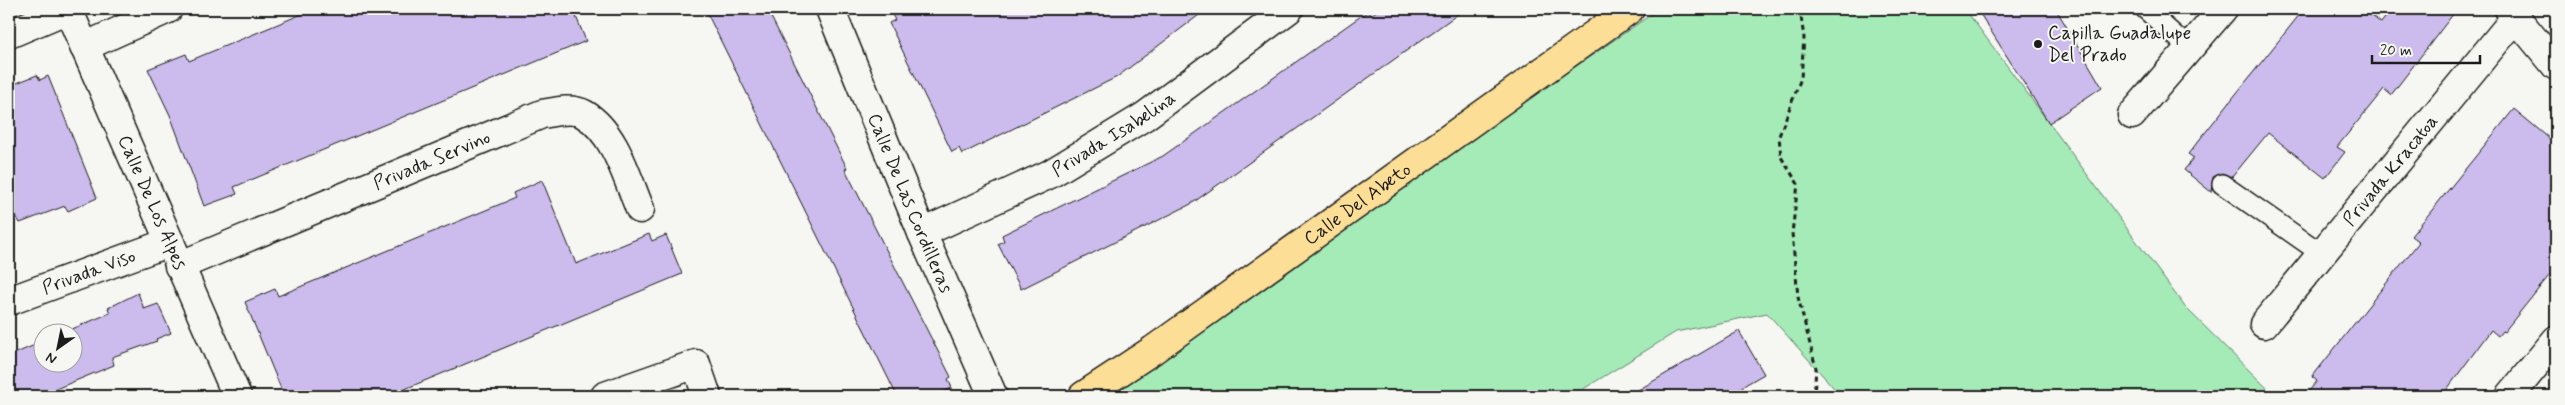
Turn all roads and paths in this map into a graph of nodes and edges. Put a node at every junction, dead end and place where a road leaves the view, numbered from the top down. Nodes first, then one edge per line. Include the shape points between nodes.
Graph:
1 (68, 9) edge
2 (168, 9) edge
3 (830, 9) edge
4 (1289, 9) edge
5 (1800, 9) edge
6 (2145, 9) edge
7 (2223, 9) edge
8 (1614, 13) edge
9 (2512, 13) edge
10 (9, 34) edge
11 (84, 47) junction
12 (2189, 48) junction
13 (2556, 66) edge
14 (2132, 115) dead end
15 (2222, 184) dead end
16 (640, 209) dead end
17 (922, 233) junction
18 (174, 254) junction
19 (2322, 254) junction
20 (9, 301) edge
21 (2264, 324) dead end
22 (2556, 340) edge
23 (237, 396) edge
24 (605, 396) edge
25 (707, 396) edge
26 (993, 396) edge
27 (1083, 396) edge
28 (1814, 396) edge
29 (2510, 396) edge

1 - 10 street
1 - 11 street, Calle De Los Alpes
2 - 11 street
3 - 17 street, Calle De Las Cordilleras
4 - 17 street, Privada Isabelina via 1137,121 1050,174
5 - 28 path via 1804,38 1801,78 1779,136 1781,157 1798,184 1792,233 1798,297 1816,368
6 - 12 lane
7 - 12 street
8 - 27 main road, Calle Del Abeto via 1152,350
9 - 13 street
9 - 19 street, Privada Kracatoa
11 - 18 street, Calle De Los Alpes
12 - 14 street
15 - 19 lane
16 - 18 street, Privada Servino via 613,146 600,128 583,113 564,110 542,114
17 - 26 street, Calle De Las Cordilleras
18 - 20 street, Privada Viso
18 - 23 street, Calle De Los Alpes
19 - 21 street, Privada Kracatoa
22 - 29 street
24 - 25 street via 696,364

